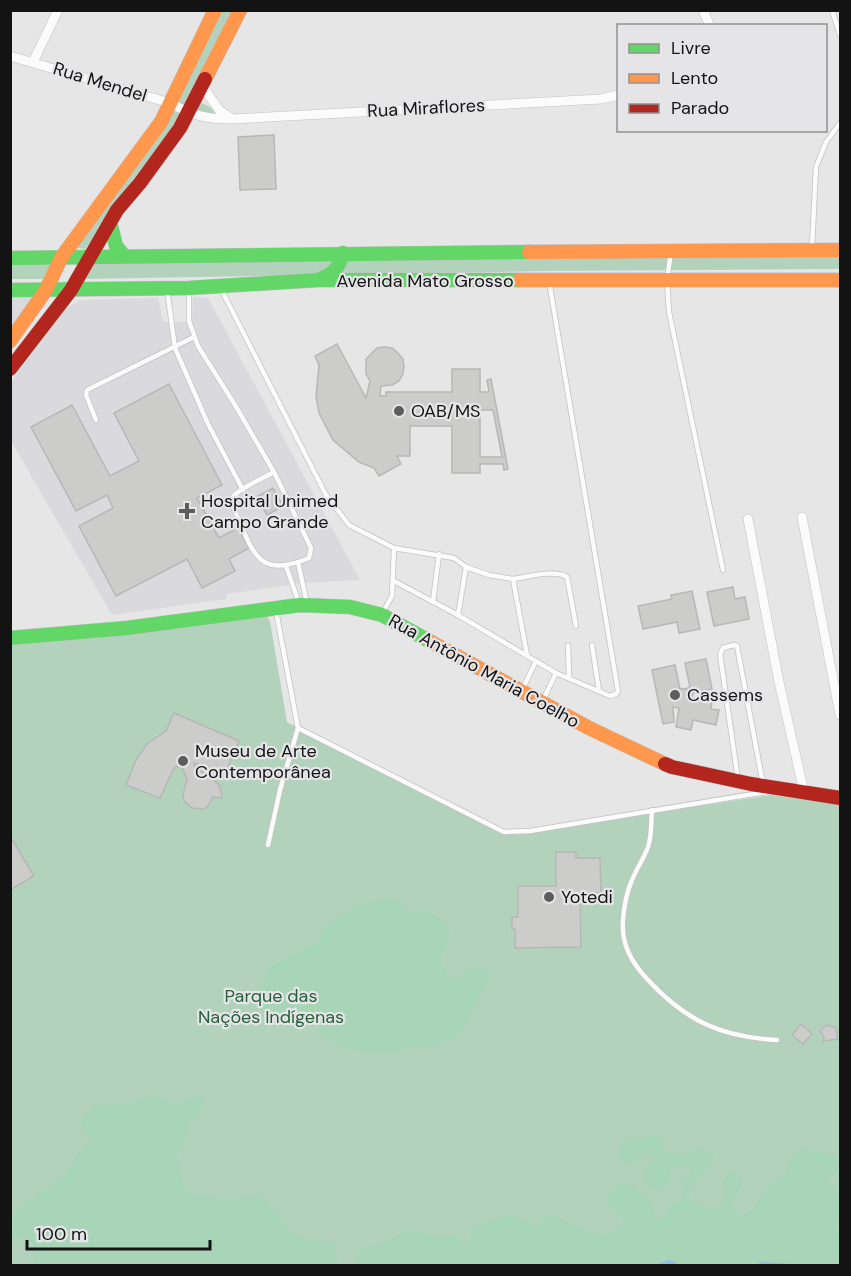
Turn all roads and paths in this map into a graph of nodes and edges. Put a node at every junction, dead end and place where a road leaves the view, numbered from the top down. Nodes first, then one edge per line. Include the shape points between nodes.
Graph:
1 (58, 10) edge
2 (215, 10) edge
3 (240, 10) edge
4 (703, 10) edge
5 (832, 10) edge
6 (709, 24) edge
7 (840, 35) edge
8 (10, 56) edge
9 (33, 62) junction
10 (202, 85) junction
11 (617, 95) edge
12 (170, 103) junction
13 (188, 113) junction
14 (233, 119) junction
15 (840, 123) edge
16 (138, 153) junction
17 (140, 183) junction
18 (110, 222) junction
19 (671, 250) junction
20 (812, 250) junction
21 (840, 250) edge
22 (343, 254) junction
23 (124, 256) junction
24 (90, 257) junction
25 (10, 258) edge
26 (61, 258) junction
27 (318, 280) junction
28 (667, 280) junction
29 (840, 280) edge
30 (549, 281) junction
31 (218, 285) junction
32 (189, 288) junction
33 (167, 289) junction
34 (10, 290) edge
35 (46, 290) junction
36 (72, 290) junction
37 (194, 337) junction
38 (10, 341) edge
39 (175, 348) junction
40 (10, 369) edge
41 (96, 420) dead end
42 (274, 472) junction
43 (243, 490) junction
44 (802, 517) dead end
45 (748, 519) dead end
46 (394, 548) junction
47 (439, 554) junction
48 (298, 562) junction
49 (286, 566) junction
50 (466, 567) junction
51 (723, 570) dead end
52 (513, 579) junction
53 (394, 581) junction
54 (433, 602) junction
55 (303, 605) junction
56 (276, 608) junction
57 (382, 615) junction
58 (458, 615) junction
59 (576, 626) dead end
60 (10, 638) edge
61 (568, 645) dead end
62 (592, 645) dead end
63 (528, 655) junction
64 (536, 661) junction
65 (556, 673) junction
66 (569, 678) junction
67 (522, 691) junction
68 (599, 691) junction
69 (542, 702) junction
70 (840, 715) edge
71 (298, 728) junction
72 (739, 781) junction
73 (764, 786) junction
74 (782, 789) junction
75 (804, 792) junction
76 (840, 798) edge
77 (652, 810) junction
78 (268, 845) dead end
79 (777, 1040) dead end

1 - 9 street
2 - 12 main road
3 - 10 main road
4 - 6 street
5 - 7 lane
8 - 9 street, Rua Mendel
9 - 12 street, Rua Mendel
10 - 13 main road
10 - 14 street via 219,110
11 - 14 street, Rua Miraflores
12 - 13 street, Rua Mendel
12 - 16 main road
13 - 14 street, Rua Miraflores via 207,119
13 - 17 main road
15 - 20 lane via 826,142 816,167
16 - 17 main road via 136,170
16 - 26 main road
17 - 18 main road
18 - 23 main road via 116,246
18 - 24 main road
19 - 20 main road, Avenida Mato Grosso
19 - 22 main road, Avenida Mato Grosso
19 - 28 lane
20 - 21 main road, Avenida Mato Grosso
22 - 23 main road, Avenida Mato Grosso
22 - 27 main road via 338,269
23 - 24 main road, Avenida Mato Grosso
24 - 26 main road, Avenida Mato Grosso
24 - 36 main road
25 - 26 main road, Avenida Mato Grosso
26 - 35 main road
27 - 30 main road, Avenida Mato Grosso
27 - 31 main road, Avenida Mato Grosso
28 - 29 main road, Avenida Mato Grosso
28 - 30 main road, Avenida Mato Grosso
28 - 51 lane via 669,312
30 - 68 lane via 618,691 614,696
31 - 32 main road, Avenida Mato Grosso
31 - 46 lane via 326,495 349,525
32 - 33 main road, Avenida Mato Grosso
32 - 37 lane via 189,321
33 - 36 main road, Avenida Mato Grosso
33 - 39 lane
34 - 35 main road, Avenida Mato Grosso
35 - 36 main road, Avenida Mato Grosso
35 - 38 main road
36 - 40 main road
37 - 39 lane
37 - 42 lane
39 - 41 lane via 87,390
39 - 43 lane via 208,424
42 - 43 lane
42 - 48 lane via 311,548 309,558
43 - 49 lane via 233,497 233,507 257,557 267,565
44 - 70 street
45 - 75 street
46 - 47 lane
46 - 53 lane
47 - 50 lane
47 - 54 lane
48 - 49 lane
48 - 55 lane
49 - 55 lane
50 - 52 lane
50 - 58 lane
52 - 59 lane via 550,574 567,578
52 - 63 lane
53 - 54 lane
53 - 57 lane via 392,596
54 - 58 lane
55 - 56 main road, Rua Antônio Maria Coelho
55 - 57 main road, Rua Antônio Maria Coelho via 350,607
56 - 60 main road, Rua Antônio Maria Coelho via 127,628
56 - 71 lane
57 - 67 main road, Rua Antônio Maria Coelho
58 - 63 lane
61 - 66 lane
62 - 68 lane
63 - 64 lane
64 - 65 lane
64 - 67 lane
65 - 66 lane
65 - 69 lane
66 - 68 lane
67 - 69 main road, Rua Antônio Maria Coelho
69 - 72 main road, Rua Antônio Maria Coelho via 589,729 672,767
71 - 77 lane via 504,832
71 - 78 lane
72 - 73 main road, Rua Antônio Maria Coelho
72 - 73 lane via 720,654 723,648 734,645
73 - 74 main road, Rua Antônio Maria Coelho
74 - 75 main road, Rua Antônio Maria Coelho
74 - 77 lane
75 - 76 main road, Rua Antônio Maria Coelho
77 - 79 lane via 647,849 632,881 623,920 628,955 666,1000 684,1014 744,1037

